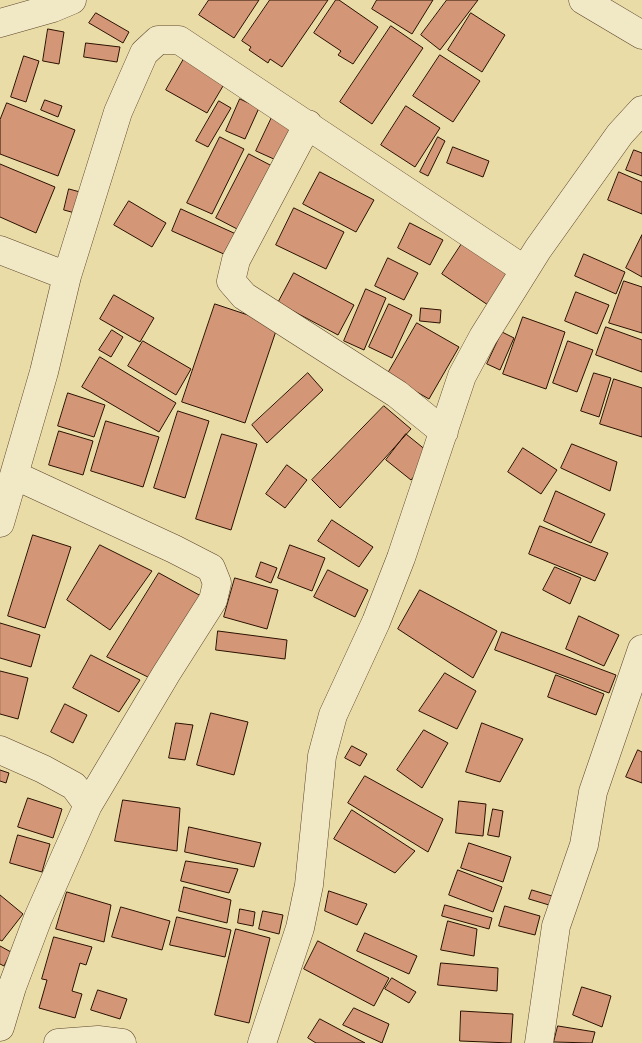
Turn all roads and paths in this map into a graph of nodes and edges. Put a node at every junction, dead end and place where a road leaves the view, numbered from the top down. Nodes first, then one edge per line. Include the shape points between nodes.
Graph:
1 (72, 0) edge
2 (583, 0) edge
3 (0, 23) edge
4 (642, 35) edge
5 (642, 110) edge
6 (308, 124) junction
7 (0, 250) edge
8 (525, 270) junction
9 (67, 276) junction
10 (444, 432) junction
11 (14, 475) junction
12 (0, 522) edge
13 (642, 649) edge
14 (0, 750) edge
15 (88, 805) junction
16 (0, 1027) edge
17 (58, 1043) edge
18 (122, 1043) edge
19 (262, 1043) edge
20 (539, 1043) edge

1 - 3 street
2 - 4 street
5 - 8 street via 587,179
6 - 8 street
6 - 9 street via 179,40 158,40 144,53 118,112
6 - 10 street via 236,260 231,281 244,296 397,394
7 - 9 street
8 - 10 street via 482,337 462,376
9 - 11 street
10 - 19 street via 402,558 333,715 322,756 309,885 300,928
11 - 12 street
11 - 15 street via 174,548 211,568 217,583 213,600
13 - 20 street via 593,792 584,845 556,926
14 - 15 street via 74,786
15 - 16 street via 38,918
17 - 18 street via 98,1040

